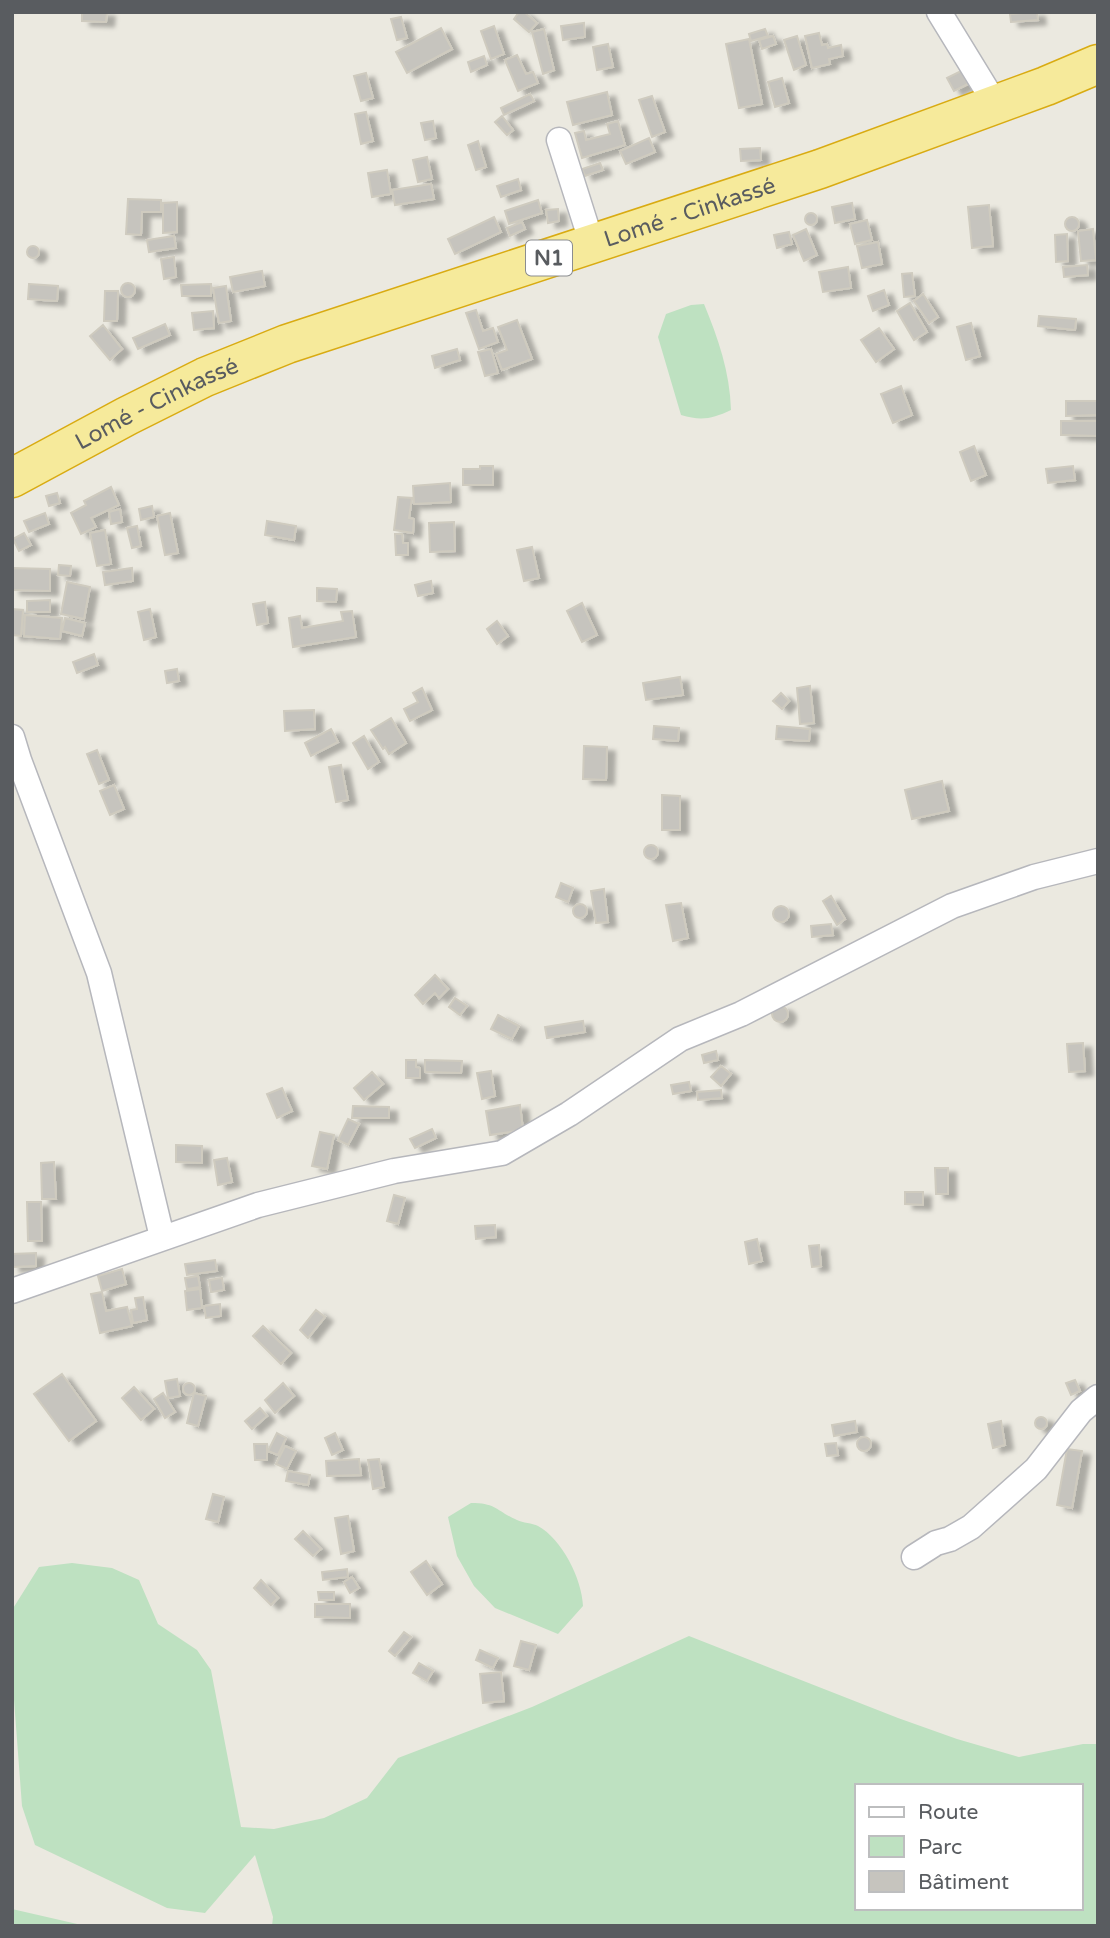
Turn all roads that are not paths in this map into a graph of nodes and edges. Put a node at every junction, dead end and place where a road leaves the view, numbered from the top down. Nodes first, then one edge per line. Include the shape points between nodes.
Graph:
1 (939, 12) edge
2 (1098, 64) edge
3 (996, 105) junction
4 (559, 140) dead end
5 (592, 244) junction
6 (12, 478) edge
7 (12, 737) edge
8 (1098, 861) edge
9 (162, 1237) junction
10 (12, 1291) edge
11 (1098, 1397) edge
12 (914, 1557) dead end

1 - 3 street
2 - 3 highway, Lomé - Cinkassé / N1
3 - 5 highway, Lomé - Cinkassé / N1
4 - 5 street
5 - 6 highway, Lomé - Cinkassé / N1 via 264,353 138,410
7 - 9 street via 99,973
8 - 9 street via 1034,877 952,906 741,1014 680,1039 502,1153 348,1181
9 - 10 street
11 - 12 street via 1081,1411 1036,1469 971,1527

